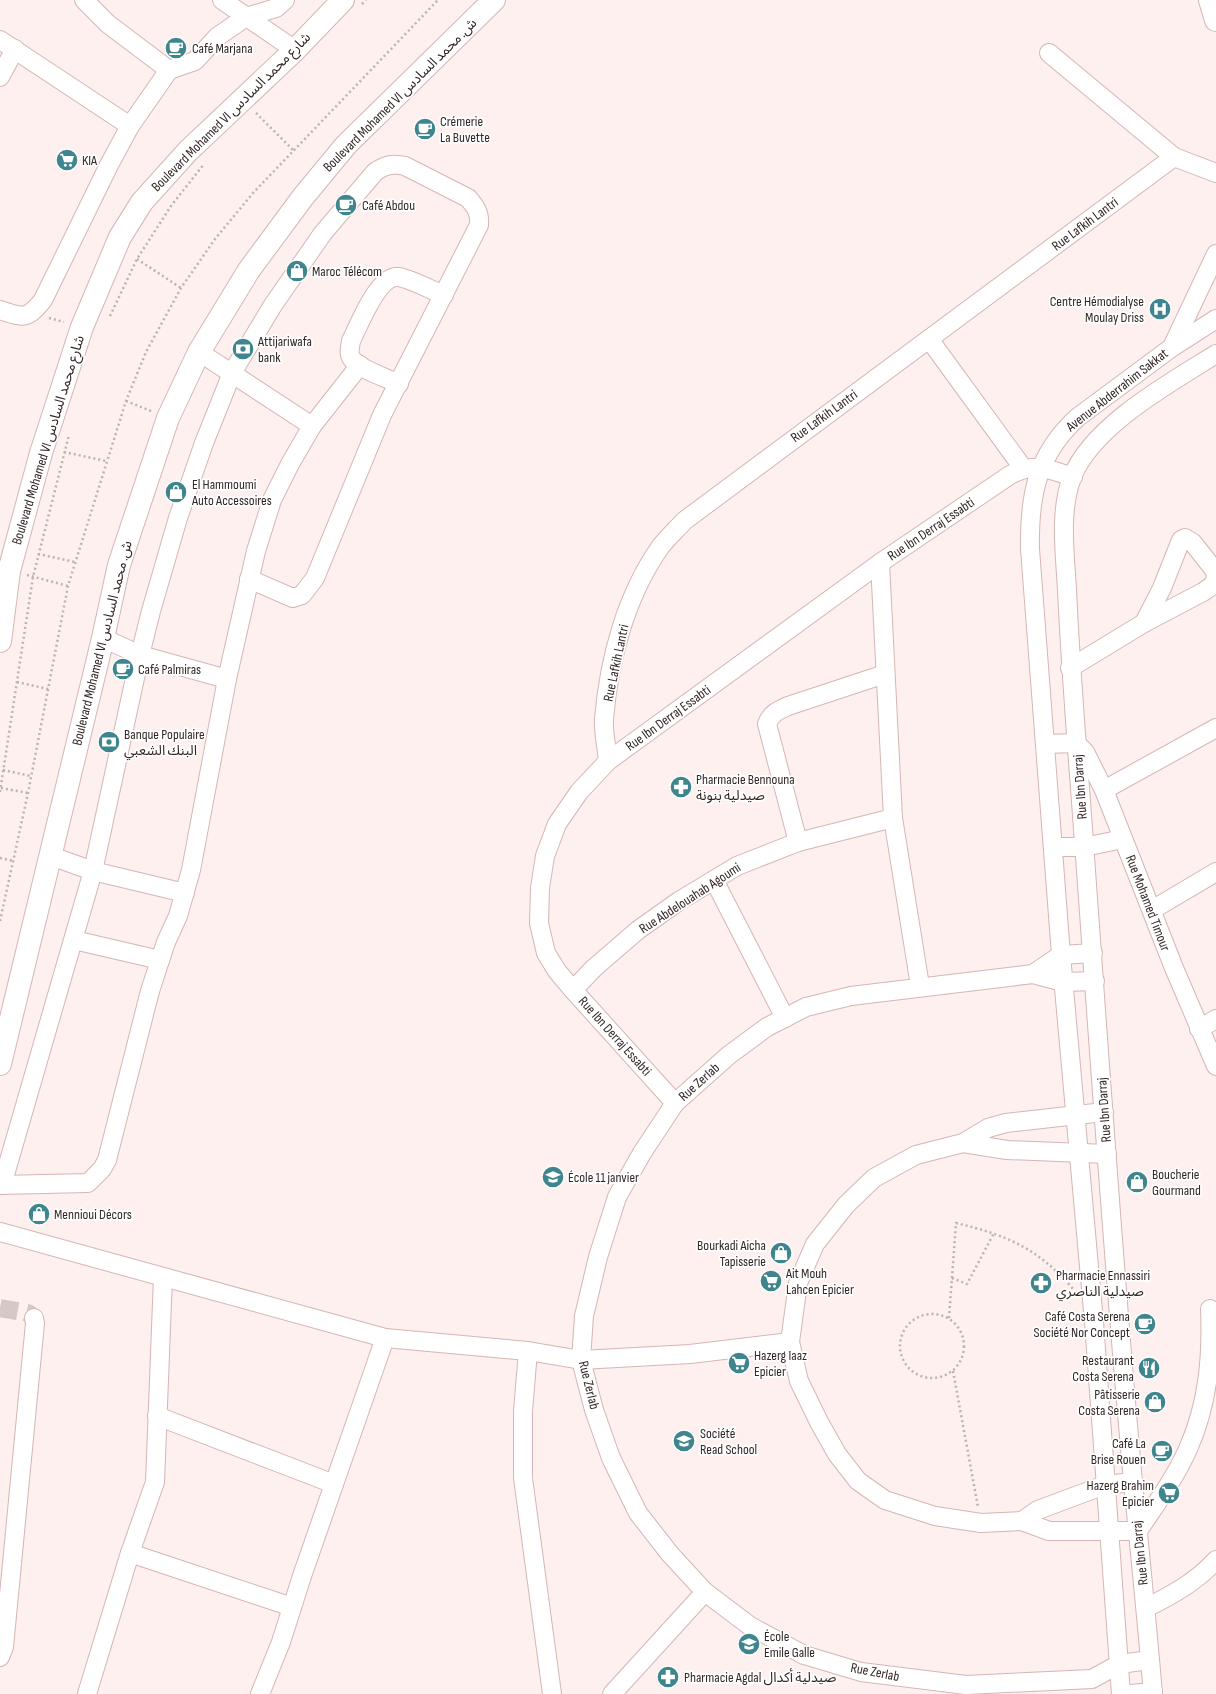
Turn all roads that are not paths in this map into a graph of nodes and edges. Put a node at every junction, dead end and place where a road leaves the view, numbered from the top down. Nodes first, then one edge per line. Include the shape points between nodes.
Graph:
1 (84, 0) edge
2 (222, 0) edge
3 (285, 0) edge
4 (343, 0) edge
5 (494, 0) edge
6 (1210, 0) edge
7 (246, 17) junction
8 (1216, 20) edge
9 (7, 45) edge
10 (295, 50) junction
11 (1049, 53) dead end
12 (169, 70) junction
13 (0, 77) edge
14 (130, 126) junction
15 (1174, 157) junction
16 (1216, 173) edge
17 (1216, 254) edge
18 (444, 295) junction
19 (0, 310) edge
20 (1216, 319) edge
21 (929, 339) junction
22 (1171, 348) junction
23 (199, 352) junction
24 (1216, 354) edge
25 (360, 365) junction
26 (232, 373) junction
27 (399, 384) junction
28 (312, 426) junction
29 (1032, 467) junction
30 (1072, 477) junction
31 (1064, 526) joint
32 (1030, 549) joint
33 (880, 563) junction
34 (4, 570) edge
35 (1216, 578) edge
36 (248, 579) junction
37 (1144, 623) junction
38 (103, 638) junction
39 (0, 641) edge
40 (140, 655) junction
41 (1070, 668) junction
42 (885, 674) junction
43 (227, 679) junction
44 (1216, 728) edge
45 (1076, 743) junction
46 (1045, 744) junction
47 (608, 761) junction
48 (1104, 790) junction
49 (893, 818) junction
50 (1123, 839) junction
51 (798, 842) junction
52 (1053, 847) junction
53 (1084, 847) junction
54 (50, 856) junction
55 (93, 871) junction
56 (1216, 872) edge
57 (714, 880) junction
58 (185, 893) junction
59 (1152, 910) junction
60 (74, 940) junction
61 (1093, 953) junction
62 (1060, 955) junction
63 (160, 960) junction
64 (1033, 974) junction
65 (1095, 981) junction
66 (1063, 982) junction
67 (920, 986) junction
68 (573, 990) junction
69 (785, 1018) junction
70 (1216, 1019) edge
71 (1199, 1029) junction
72 (0, 1064) edge
73 (1216, 1066) edge
74 (675, 1103) junction
75 (1104, 1112) junction
76 (1074, 1114) junction
77 (963, 1144) junction
78 (1077, 1154) junction
79 (1107, 1154) junction
80 (1, 1185) edge
81 (0, 1232) edge
82 (163, 1277) junction
83 (1210, 1309) dead end
84 (34, 1318) dead end
85 (385, 1338) junction
86 (790, 1342) junction
87 (528, 1351) junction
88 (581, 1360) junction
89 (157, 1416) junction
90 (1133, 1482) junction
91 (334, 1484) junction
92 (1105, 1485) junction
93 (1022, 1521) junction
94 (1109, 1531) junction
95 (1138, 1531) junction
96 (130, 1553) junction
97 (1216, 1560) edge
98 (705, 1592) junction
99 (292, 1607) junction
100 (1146, 1608) junction
101 (0, 1657) edge
102 (1150, 1660) junction
103 (1119, 1664) junction
104 (1092, 1679) junction
105 (966, 1690) edge
106 (1153, 1693) edge
107 (86, 1694) edge
108 (260, 1694) edge
109 (552, 1694) edge
110 (612, 1694) edge
111 (1121, 1694) edge
112 (1130, 1694) edge

1 - 12 street via 108,24
2 - 7 street
3 - 7 street via 276,8
4 - 10 main road, Boulevard Mohamed VI شارع محمد السادس
5 - 23 main road, Boulevard Mohamed VI ش. محمد السادس via 346,145 303,197 249,270
6 - 8 main road
7 - 10 street
7 - 12 street via 217,37 195,60
9 - 13 street
9 - 14 street
10 - 34 main road, Boulevard Mohamed VI شارع محمد السادس via 188,151 142,202 120,237 82,327
11 - 15 street
12 - 14 street
14 - 19 street via 84,213 43,300 32,313 20,317
15 - 16 street
15 - 21 street, Rue Lafkih Lantri
17 - 22 street
18 - 25 street via 398,277 388,279 379,286 351,341 349,350 352,358
18 - 26 street via 479,225 480,215 468,198 405,166 384,166 375,172 324,233 273,305
18 - 27 street
20 - 22 street, Avenue Abderrahim Sakkat
21 - 29 street
21 - 47 street, Rue Lafkih Lantri via 684,521 662,545 639,581 611,672 604,720
22 - 29 street, Avenue Abderrahim Sakkat via 1078,417
23 - 26 street
23 - 38 main road, Boulevard Mohamed VI ش. محمد السادس via 168,418 119,565
24 - 30 street, Avenue Abderrahim Sakkat via 1114,424 1096,440
25 - 27 street
25 - 28 street
26 - 28 street
26 - 40 street via 178,518
27 - 36 street via 382,415 308,590 293,598
28 - 36 street via 272,500
29 - 30 street
29 - 32 street, Avenue Abderrahim Sakkat
29 - 33 street, Rue Ibn Derraj Essabti via 1010,475
30 - 31 street, Avenue Abderrahim Sakkat
31 - 41 street, Rue Ibn Darraj
32 - 46 street, Rue Ibn Darraj
33 - 42 street
33 - 47 street, Rue Ibn Derraj Essabti
34 - 39 main road, Boulevard Mohamed VI شارع محمد السادس
35 - 37 street via 1212,586 1203,592
35 - 37 street via 1215,571 1193,543 1185,538 1181,540 1162,588
36 - 43 street
37 - 41 street
38 - 40 street
38 - 54 main road, Boulevard Mohamed VI ش. محمد السادس
40 - 43 street
40 - 55 street
41 - 45 street, Rue Ibn Darraj
42 - 49 street
42 - 51 street via 788,706 770,717 767,724
43 - 58 street via 201,814 199,838
44 - 48 street
45 - 46 street
45 - 48 street, Rue Mohamed Timour via 1085,752
45 - 53 street, Rue Ibn Darraj
46 - 52 street, Rue Ibn Darraj
47 - 68 street, Rue Ibn Derraj Essabti via 579,792 557,824 545,856 540,888 538,923 546,953
48 - 50 street, Rue Mohamed Timour
49 - 51 street, Rue Abdelouahab Agoumi
49 - 67 street
50 - 53 street
50 - 59 street, Rue Mohamed Timour
51 - 57 street, Rue Abdelouahab Agoumi via 737,866
52 - 53 street
52 - 62 street, Rue Ibn Darraj
53 - 61 street, Rue Ibn Darraj
54 - 55 street
54 - 72 main road, Boulevard Mohamed VI ش. محمد السادس
55 - 58 street
55 - 60 street
56 - 59 street
57 - 68 street, Rue Abdelouahab Agoumi via 638,930
57 - 69 street
58 - 63 street
59 - 71 street, Rue Mohamed Timour
60 - 63 street
60 - 80 street
61 - 62 street
61 - 65 street, Rue Ibn Darraj
62 - 64 street, Rue ZerIab
62 - 66 street, Rue Ibn Darraj
63 - 80 street via 102,1169 92,1181 85,1183
64 - 66 street, Rue ZerIab
64 - 67 street, Rue ZerIab
65 - 66 street, Rue ZerIab
65 - 75 street, Rue Ibn Darraj
66 - 76 street, Rue Ibn Darraj
67 - 69 street, Rue ZerIab via 852,996 806,1007
68 - 74 street, Rue Ibn Derraj Essabti
69 - 74 street, Rue ZerIab via 729,1055
70 - 71 street
71 - 73 street, Rue Mohamed Timour
74 - 88 street, Rue ZerIab via 617,1197 598,1257 586,1309
75 - 76 street
75 - 79 street, Rue Ibn Darraj
76 - 77 street via 1006,1123 988,1128
76 - 78 street, Rue Ibn Darraj
77 - 78 street via 1007,1150
77 - 86 street via 916,1155 874,1178 846,1205 815,1244 798,1283
78 - 79 street
78 - 92 street, Rue Ibn Darraj via 1093,1318
79 - 90 street, Rue Ibn Darraj
81 - 82 street
82 - 85 street
82 - 89 street
83 - 95 street via 1209,1375 1202,1409 1188,1449
84 - 101 street via 4,1647
85 - 87 street
85 - 91 street
86 - 88 street via 690,1354
86 - 93 street via 800,1381 819,1422 837,1454 858,1481 885,1500 935,1516 981,1523
87 - 88 street
87 - 109 street via 523,1411 523,1478
88 - 98 street, Rue ZerIab via 594,1410 611,1458 638,1513 670,1554
89 - 91 street
89 - 96 street via 155,1482
90 - 92 street
90 - 95 street, Rue Ibn Darraj
91 - 99 street
92 - 93 street via 1038,1510
92 - 94 street, Rue Ibn Darraj
93 - 94 street via 1049,1531
94 - 95 street
94 - 103 street, Rue Ibn Darraj
95 - 100 street, Rue Ibn Darraj
96 - 99 street
96 - 107 street
97 - 100 street via 1203,1574 1179,1591
98 - 105 street, Rue ZerIab via 750,1626 804,1655 860,1672
98 - 110 street
99 - 108 street
100 - 102 street, Rue Ibn Darraj
102 - 103 street, Rue ZerIab
102 - 106 street, Rue Ibn Darraj
103 - 104 street, Rue ZerIab
103 - 111 street, Rue Ibn Darraj
104 - 105 street, Rue ZerIab
104 - 111 street
106 - 112 street

